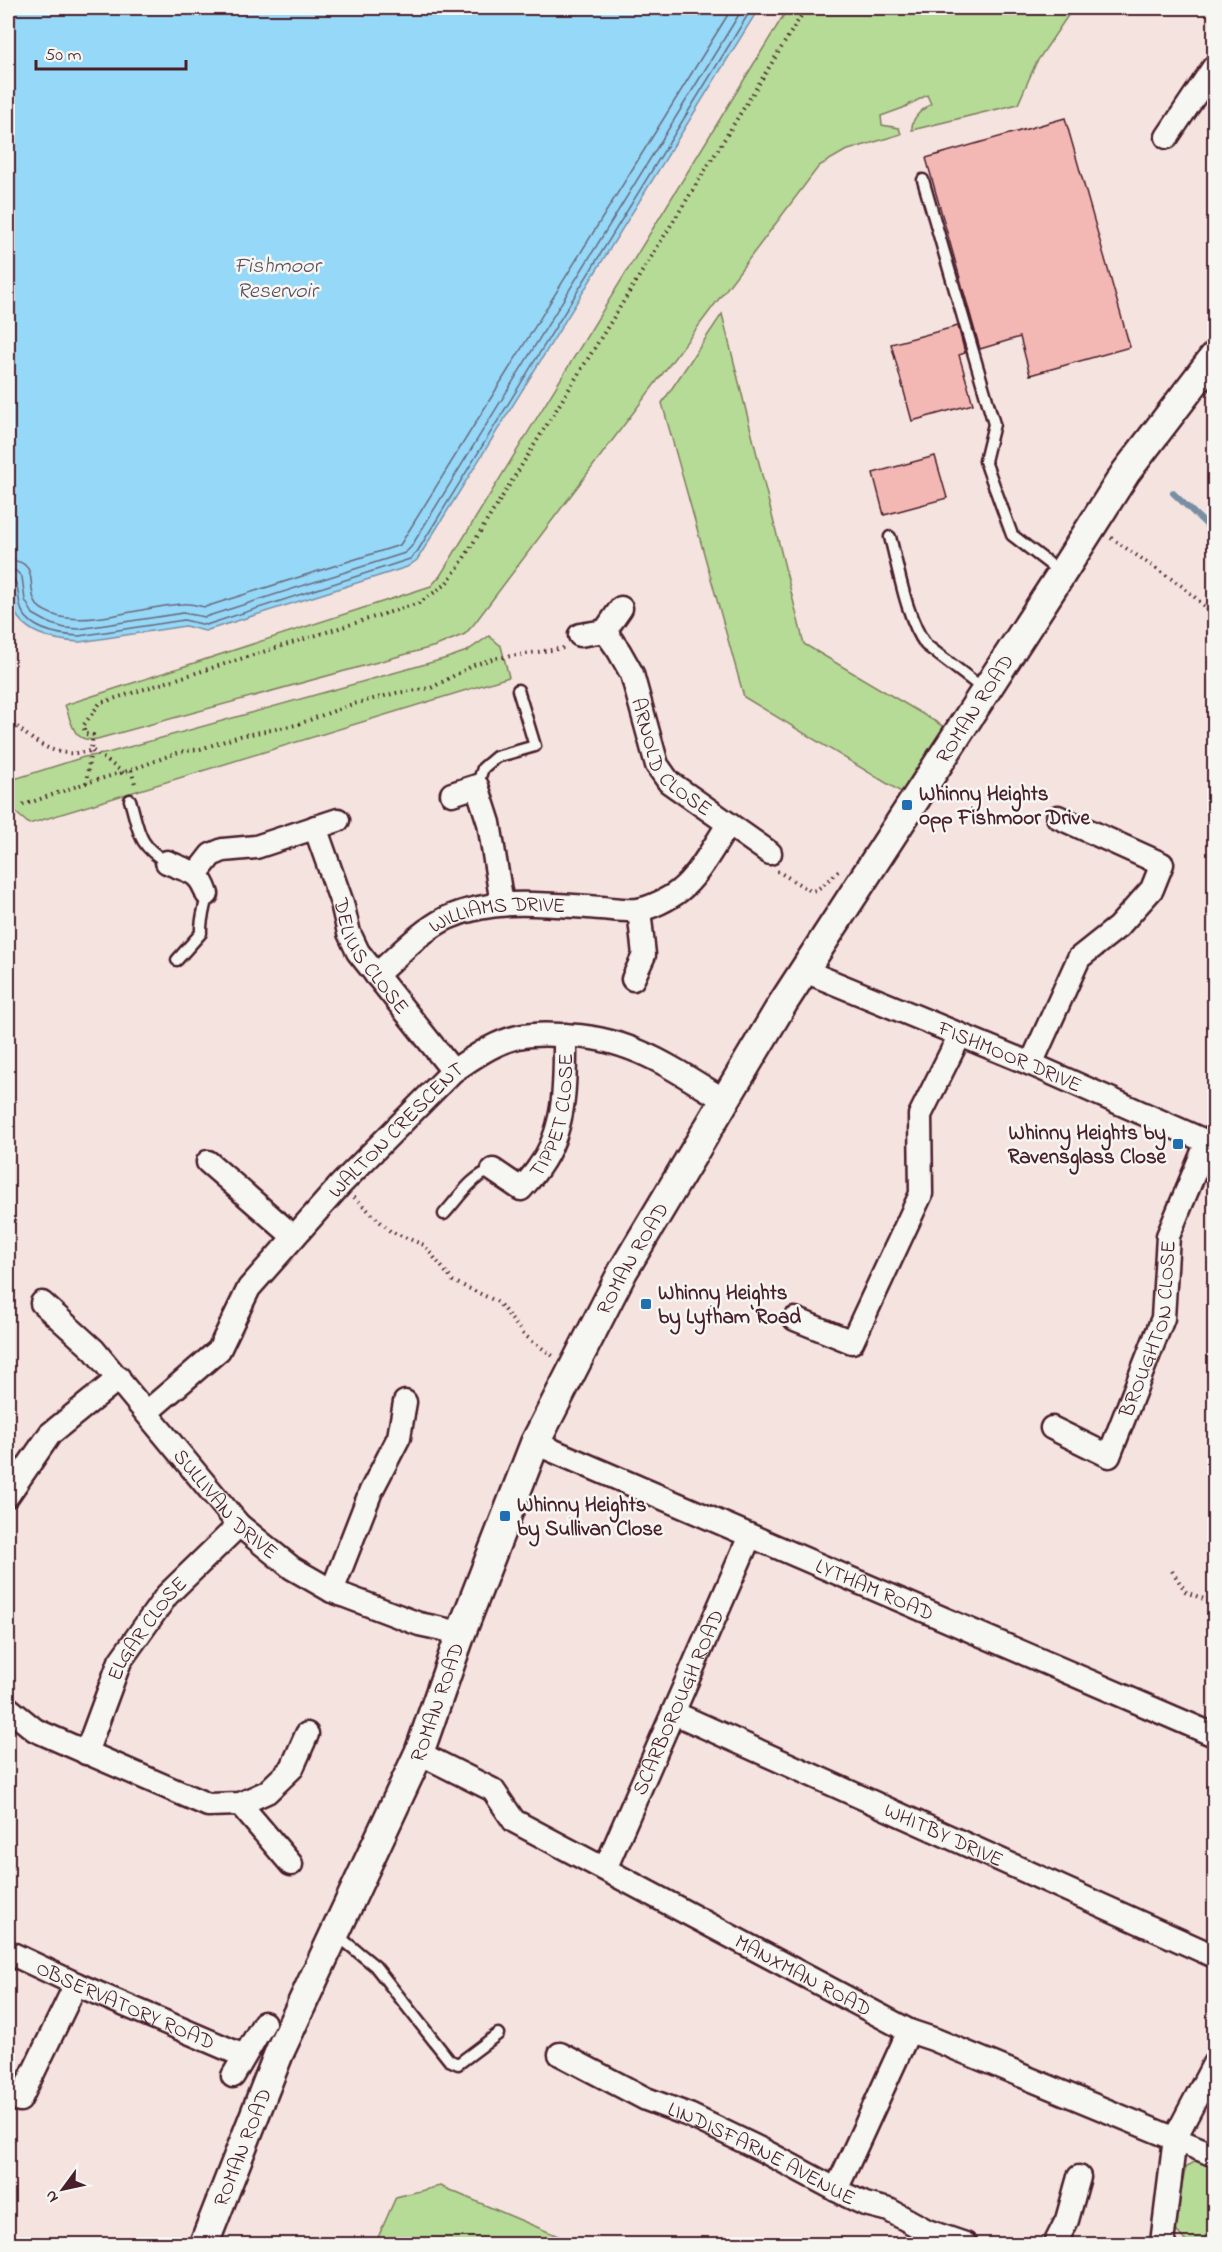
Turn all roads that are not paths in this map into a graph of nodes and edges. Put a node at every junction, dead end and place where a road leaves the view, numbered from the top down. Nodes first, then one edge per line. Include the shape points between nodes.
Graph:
1 (1215, 67) edge
2 (1167, 138) dead end
3 (923, 180) dead end
4 (1215, 357) edge
5 (890, 537) dead end
6 (1062, 573) junction
7 (621, 608) dead end
8 (605, 631) junction
9 (580, 635) road end
10 (518, 690) dead end
11 (986, 691) junction
12 (477, 786) junction
13 (452, 794) dead end
14 (130, 800) dead end
15 (1058, 817) dead end
16 (338, 820) dead end
17 (728, 825) junction
18 (315, 827) junction
19 (770, 853) road end
20 (167, 862) joint
21 (196, 873) junction
22 (207, 894) joint
23 (502, 904) junction
24 (639, 910) junction
25 (177, 960) dead end
26 (805, 971) junction
27 (376, 975) junction
28 (633, 980) dead end
29 (566, 1035) junction
30 (960, 1035) junction
31 (1031, 1064) junction
32 (453, 1071) junction
33 (724, 1100) junction
34 (1211, 1144) edge
35 (208, 1162) dead end
36 (493, 1170) joint
37 (444, 1214) dead end
38 (294, 1237) junction
39 (42, 1303) dead end
40 (795, 1319) dead end
41 (119, 1378) junction
42 (405, 1402) dead end
43 (147, 1412) junction
44 (1052, 1428) dead end
45 (535, 1443) junction
46 (8, 1495) edge
47 (239, 1525) junction
48 (750, 1536) junction
49 (332, 1591) junction
50 (461, 1633) junction
51 (8, 1708) edge
52 (674, 1713) junction
53 (307, 1734) dead end
54 (1215, 1735) edge
55 (86, 1753) junction
56 (419, 1753) junction
57 (240, 1804) junction
58 (291, 1864) dead end
59 (605, 1869) junction
60 (334, 1934) junction
61 (8, 1952) edge
62 (1215, 1956) edge
63 (76, 1984) junction
64 (264, 2023) dead end
65 (909, 2031) junction
66 (498, 2034) dead end
67 (560, 2054) dead end
68 (244, 2056) junction
69 (1215, 2064) edge
70 (233, 2076) dead end
71 (20, 2100) dead end
72 (1175, 2138) junction
73 (1215, 2155) edge
74 (1079, 2177) dead end
75 (836, 2190) junction
76 (204, 2244) edge
77 (965, 2244) edge
78 (1055, 2244) edge
79 (1164, 2244) edge

1 - 2 street
3 - 6 lane via 994,424 986,461 1012,535
4 - 6 street, ROMAN ROAD via 1126,472
5 - 11 lane via 920,637
6 - 11 street, ROMAN ROAD
7 - 8 street
8 - 9 street
8 - 17 street, ARNOLD CLOSE via 632,674 662,774
10 - 12 lane via 535,746 496,757 483,768
11 - 26 street, ROMAN ROAD
12 - 13 street
12 - 23 street via 489,824
14 - 20 lane via 147,850
15 - 31 street via 1162,864 1145,897 1118,927 1078,958
16 - 18 street
17 - 19 street, ARNOLD CLOSE
17 - 24 street, WILLIAMS DRIVE via 698,870 678,891
18 - 21 street via 256,847 223,850 211,855
18 - 27 street, DELIUS CLOSE via 349,933
20 - 21 street
21 - 22 street
22 - 25 lane via 201,933
23 - 24 street, WILLIAMS DRIVE
23 - 27 street, WILLIAMS DRIVE via 448,918
24 - 28 street via 644,955
26 - 30 street, FISHMOOR DRIVE
26 - 33 street, ROMAN ROAD
27 - 32 street, DELIUS CLOSE
29 - 32 street, WALTON CRESCENT via 518,1037 475,1056
29 - 33 street, WALTON CRESCENT via 616,1042 642,1051
29 - 36 street, TIPPET CLOSE via 561,1116 550,1148 520,1189
30 - 31 street, FISHMOOR DRIVE
30 - 40 street via 920,1115 921,1194 852,1342
31 - 34 street, FISHMOOR DRIVE
32 - 38 street, WALTON CRESCENT
33 - 45 street, ROMAN ROAD via 623,1270
34 - 44 street, BROUGHTON CLOSE via 1168,1236 1163,1318 1109,1456
35 - 38 street
36 - 37 lane via 476,1178
38 - 43 street, WALTON CRESCENT via 249,1288 219,1350
39 - 41 street, SULLIVAN DRIVE
41 - 43 street, SULLIVAN DRIVE
41 - 46 street via 50,1434
42 - 49 street via 399,1437 371,1491
43 - 47 street, SULLIVAN DRIVE
45 - 48 street, LYTHAM ROAD
45 - 50 street, ROMAN ROAD
47 - 49 street, SULLIVAN DRIVE via 292,1568
47 - 55 street, ELGAR CLOSE via 167,1594 120,1662
48 - 52 street, SCARBOROUGH ROAD
48 - 54 street, LYTHAM ROAD
49 - 50 street, SULLIVAN DRIVE via 419,1624
50 - 56 street, ROMAN ROAD
51 - 55 street via 35,1730
52 - 59 street, SCARBOROUGH ROAD
52 - 62 street, WHITBY DRIVE
53 - 57 street via 292,1768 267,1792
55 - 57 street via 207,1805
56 - 59 street, MANXMAN ROAD via 494,1790 514,1821
56 - 60 street, ROMAN ROAD
57 - 58 street
59 - 65 street, MANXMAN ROAD
60 - 66 lane via 375,1966 449,2060 458,2064
60 - 76 street, ROMAN ROAD via 279,2053
61 - 63 street, OBSERVATORY ROAD
63 - 68 street, OBSERVATORY ROAD
63 - 71 street
64 - 68 street
65 - 72 street, MANXMAN ROAD
65 - 75 street
67 - 75 street, LINDISFARNE AVENUE via 646,2099 764,2151
68 - 70 street
69 - 72 street
72 - 73 street, MANXMAN ROAD
72 - 79 street
74 - 78 street via 1067,2220
75 - 77 street, LINDISFARNE AVENUE

